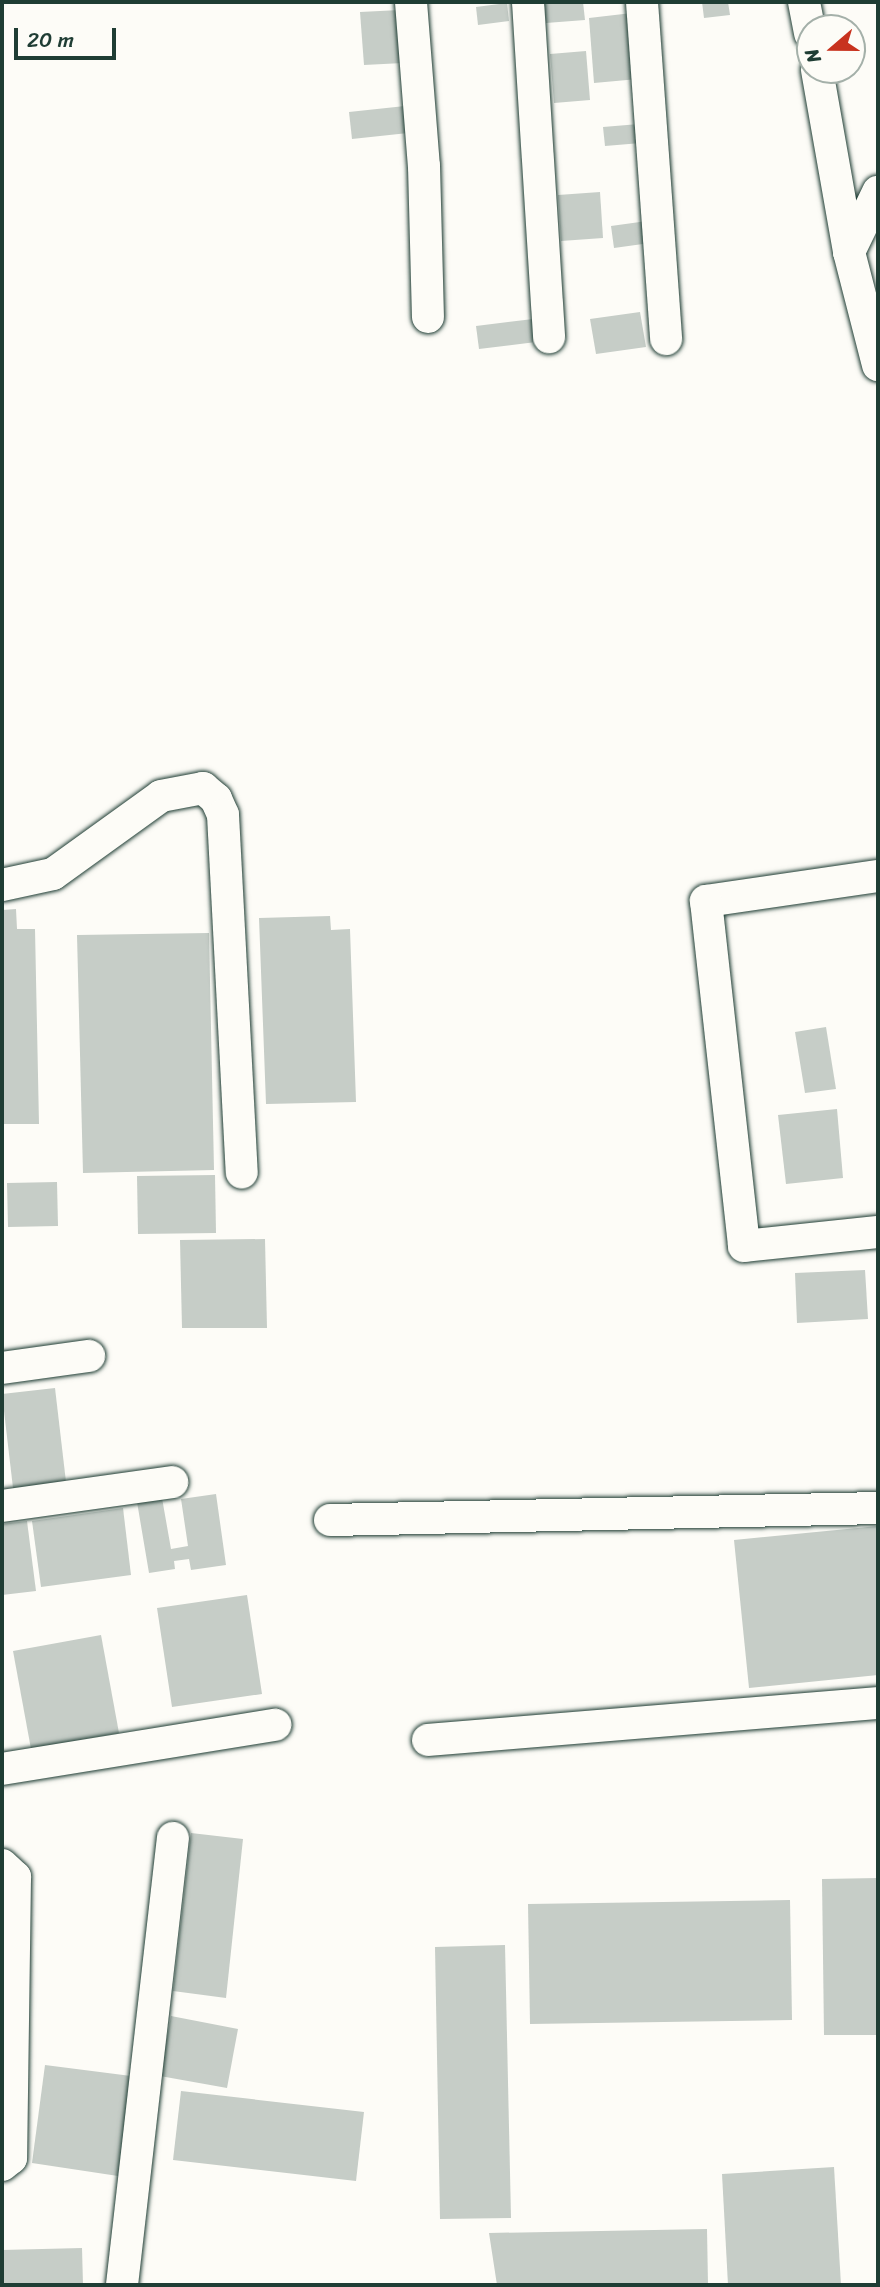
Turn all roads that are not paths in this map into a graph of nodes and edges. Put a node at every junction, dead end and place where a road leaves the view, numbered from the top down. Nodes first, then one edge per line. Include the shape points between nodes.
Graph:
1 (411, 2) edge
2 (528, 2) edge
3 (642, 2) edge
4 (819, 84) edge
5 (878, 192) edge
6 (849, 252) junction
7 (428, 317) dead end
8 (549, 337) dead end
9 (666, 339) dead end
10 (878, 365) edge
11 (878, 876) edge
12 (2, 885) edge
13 (242, 1172) dead end
14 (878, 1232) edge
15 (89, 1356) dead end
16 (2, 1368) edge
17 (172, 1482) dead end
18 (2, 1506) edge
19 (878, 1508) edge
20 (330, 1520) dead end
21 (878, 1703) edge
22 (275, 1725) dead end
23 (428, 1740) dead end
24 (2, 1769) edge
25 (173, 1838) dead end
26 (2, 1865) edge
27 (2, 2165) edge
28 (121, 2285) edge

1 - 7 street
2 - 8 street
3 - 9 street
4 - 6 street
5 - 6 street
6 - 10 street
11 - 14 street via 706,901 744,1246
12 - 13 street via 53,874 162,796 203,788 216,799 223,815
15 - 16 street
17 - 18 street
19 - 20 street
21 - 23 street
22 - 24 street
25 - 28 street
26 - 27 street via 15,1877 11,2158

